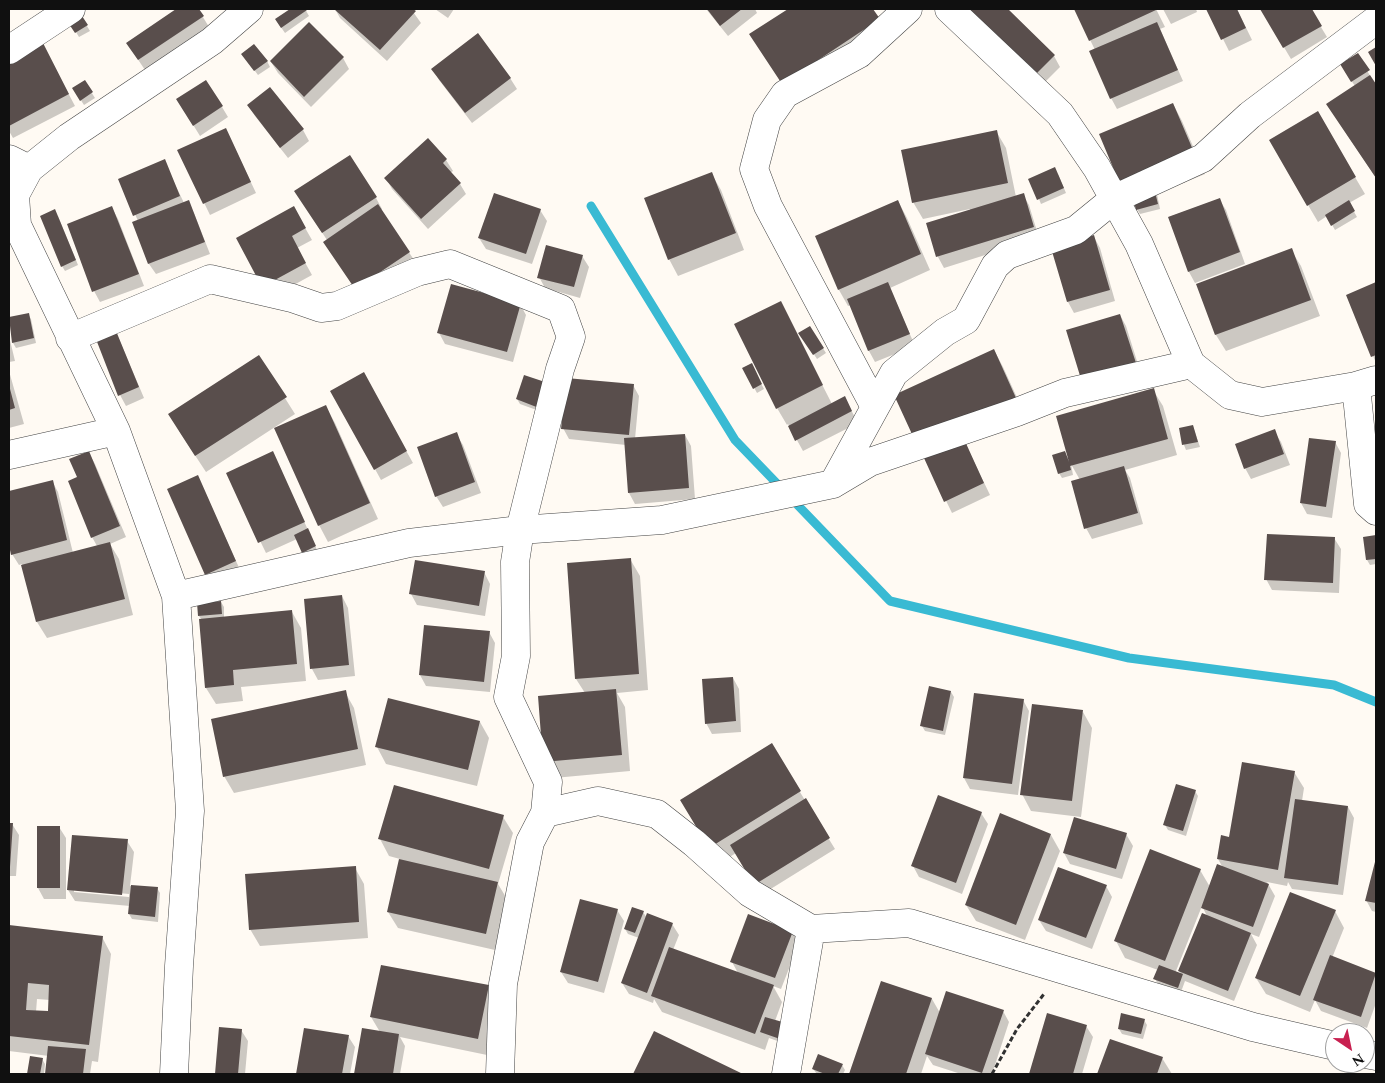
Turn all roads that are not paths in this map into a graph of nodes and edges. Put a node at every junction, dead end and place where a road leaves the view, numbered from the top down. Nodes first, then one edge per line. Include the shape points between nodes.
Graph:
1 (71, 9) edge
2 (249, 9) edge
3 (908, 9) edge
4 (949, 9) edge
5 (1376, 20) edge
6 (9, 50) edge
7 (19, 164) edge
8 (1114, 199) junction
9 (70, 338) junction
10 (1191, 364) junction
11 (1366, 383) edge
12 (875, 407) junction
13 (116, 431) junction
14 (9, 455) edge
15 (833, 484) junction
16 (1376, 511) edge
17 (520, 530) junction
18 (176, 596) junction
19 (545, 813) junction
20 (811, 928) junction
21 (1325, 1044) edge
22 (174, 1074) edge
23 (500, 1074) edge
24 (786, 1074) edge

1 - 6 street
2 - 7 street via 212,41 69,137
3 - 12 street via 859,54 785,94 767,120 754,169 768,206
4 - 8 street via 1060,114
5 - 8 street via 1250,115 1203,158
7 - 9 street via 16,225
8 - 10 street via 1138,244
8 - 12 street via 1076,230 1007,256 995,266 966,320 945,332 894,373
9 - 13 street
9 - 17 street via 210,279 321,308 337,306 416,272 450,264 561,309 571,336
10 - 11 street via 1230,394 1262,402
10 - 15 street via 1066,393 870,462
11 - 16 street via 1368,504
12 - 15 street
13 - 14 street
13 - 18 street
15 - 17 street via 662,520
17 - 18 street via 409,543
17 - 19 street via 515,562 516,656 508,697 548,782
18 - 22 street via 190,811 178,966
19 - 20 street via 598,801 657,814 750,893
19 - 23 street via 530,842 503,984
20 - 21 street via 909,923 1253,1027
20 - 24 street

